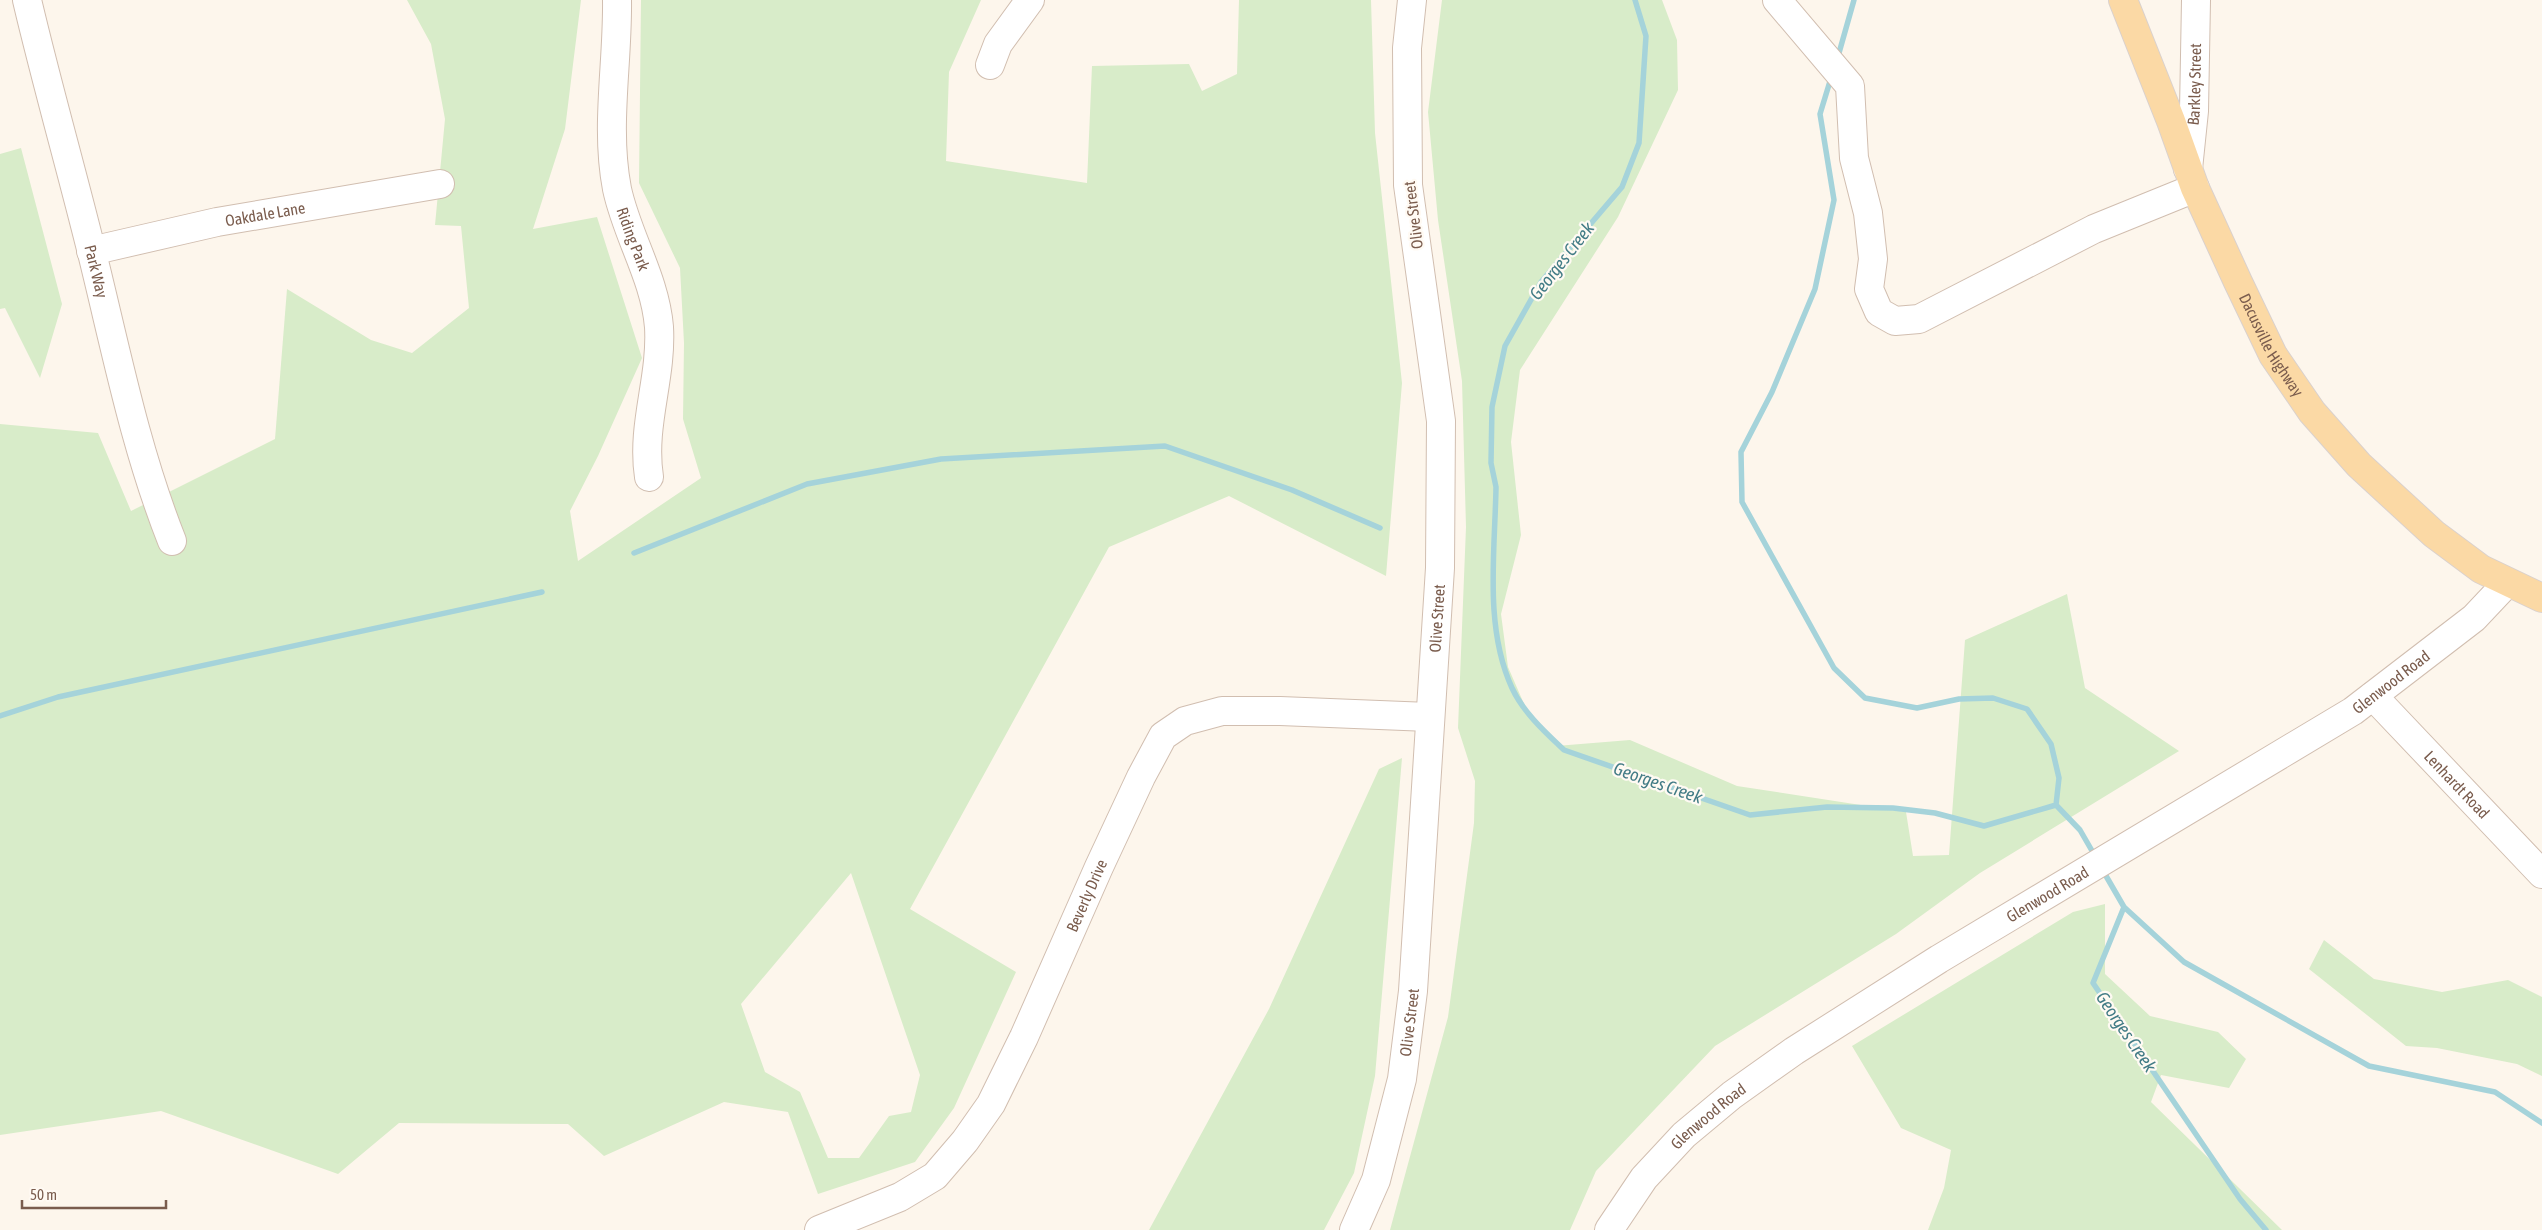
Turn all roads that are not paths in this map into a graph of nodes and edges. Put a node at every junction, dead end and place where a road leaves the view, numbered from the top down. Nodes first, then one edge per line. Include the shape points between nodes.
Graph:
1 (26, 0) edge
2 (617, 0) edge
3 (1030, 0) edge
4 (1412, 0) edge
5 (1777, 0) edge
6 (2123, 0) edge
7 (2196, 0) edge
8 (990, 65) dead end
9 (2191, 178) junction
10 (440, 184) dead end
11 (91, 251) junction
12 (649, 478) dead end
13 (172, 540) dead end
14 (2507, 583) junction
15 (2542, 598) edge
16 (2373, 696) junction
17 (1430, 717) junction
18 (2542, 874) edge
19 (819, 1230) edge
20 (1354, 1230) edge
21 (1609, 1230) edge

1 - 11 street, Park Way
2 - 12 street, Riding Park via 618,42 611,146 618,191 653,293 658,326 659,364 648,417 645,453
3 - 8 street via 998,44
4 - 17 street, Olive Street via 1407,48 1408,185 1441,421 1440,568
5 - 9 street via 1850,86 1854,158 1868,213 1873,259 1869,289 1879,312 1895,321 1919,319
6 - 9 main road, Dacusville Highway
7 - 9 street, Barkley Street
9 - 14 main road, Dacusville Highway via 2273,354 2312,412 2359,465 2434,534 2481,569
10 - 11 street, Oakdale Lane via 216,222
11 - 13 street, Park Way via 152,490
14 - 15 main road, Dacusville Highway
14 - 16 street, Glenwood Road via 2474,618
16 - 18 street, Lenhardt Road
16 - 21 street, Glenwood Road via 2129,847 1939,959 1802,1046 1732,1095 1684,1135 1644,1178
17 - 19 street, Beverly Drive via 1222,711 1185,721 1163,736 1141,777 991,1104 935,1176 900,1197
17 - 20 street, Olive Street via 1413,991 1402,1080 1376,1180

